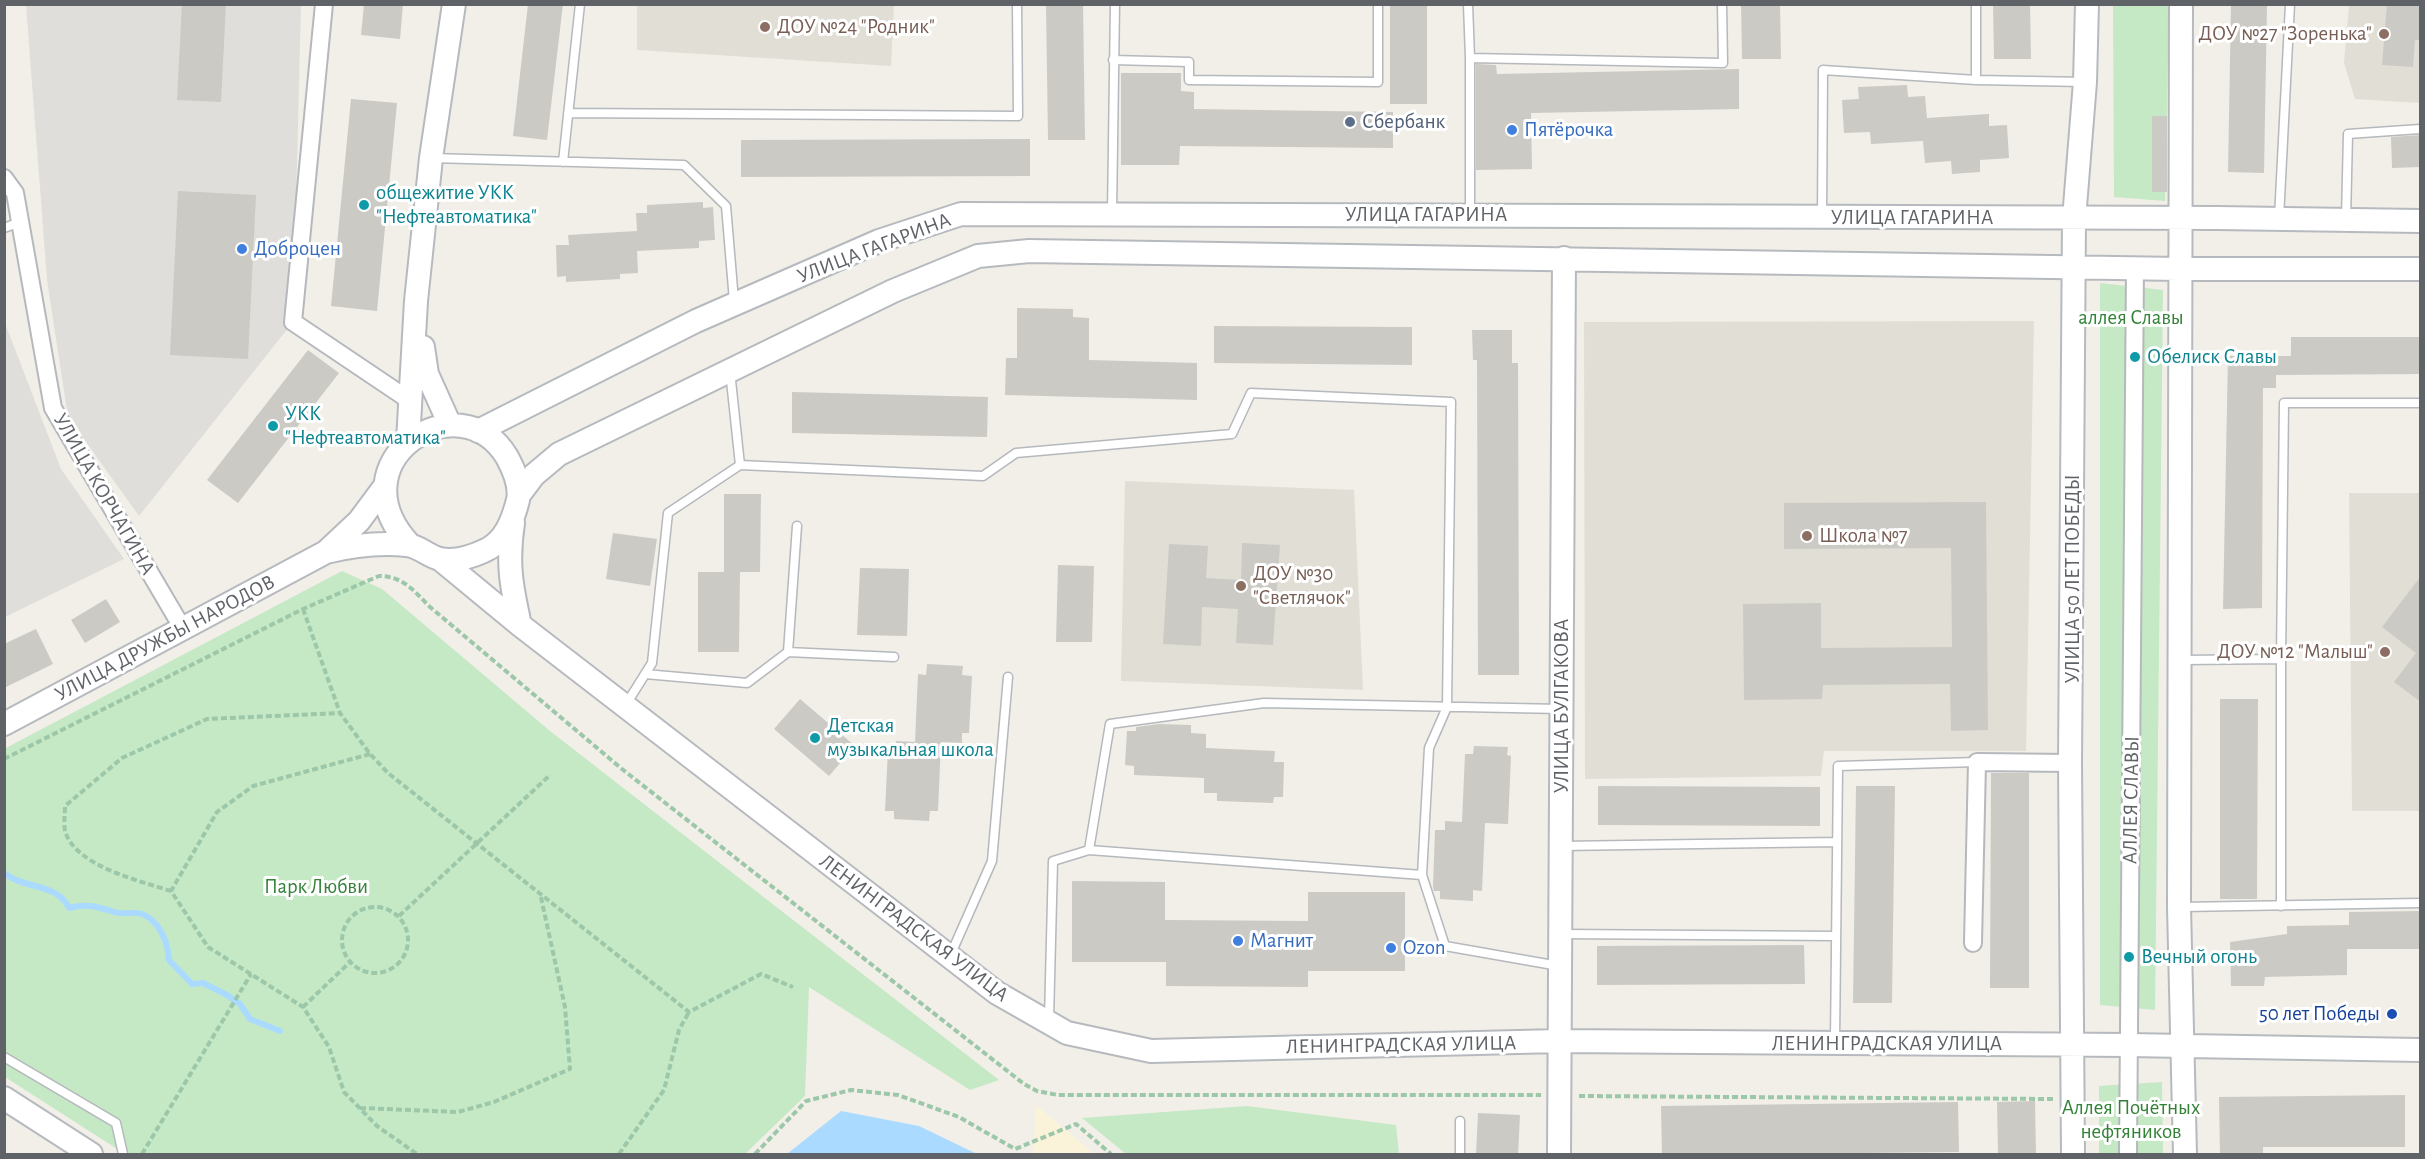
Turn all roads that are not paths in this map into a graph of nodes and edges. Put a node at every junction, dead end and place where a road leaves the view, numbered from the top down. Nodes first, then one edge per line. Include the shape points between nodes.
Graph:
1 (324, 4) edge
2 (454, 4) edge
3 (580, 4) edge
4 (1017, 4) edge
5 (1115, 4) edge
6 (1378, 4) edge
7 (1468, 4) edge
8 (1722, 4) edge
9 (1976, 4) edge
10 (2087, 4) edge
11 (2181, 4) edge
12 (2290, 4) edge
13 (1470, 58) junction
14 (1113, 60) junction
15 (1976, 80) junction
16 (2085, 82) junction
17 (568, 113) junction
18 (2421, 129) edge
19 (431, 158) junction
20 (563, 162) junction
21 (4, 178) edge
22 (1112, 213) junction
23 (1470, 215) junction
24 (1822, 218) junction
25 (2179, 218) junction
26 (2279, 218) junction
27 (2074, 219) junction
28 (2346, 220) junction
29 (2421, 221) edge
30 (12, 225) edge
31 (1564, 258) junction
32 (2075, 266) junction
33 (2135, 266) junction
34 (2179, 269) junction
35 (2421, 269) edge
36 (416, 301) junction
37 (734, 305) junction
38 (730, 371) junction
39 (412, 402) junction
40 (2421, 403) edge
41 (450, 425) junction
42 (478, 431) junction
43 (408, 441) junction
44 (740, 465) junction
45 (385, 486) junction
46 (519, 495) junction
47 (514, 517) junction
48 (797, 526) dead end
49 (410, 545) junction
50 (326, 552) junction
51 (440, 559) junction
52 (520, 625) junction
53 (183, 629) junction
54 (788, 652) junction
55 (894, 657) dead end
56 (2281, 659) junction
57 (2178, 660) junction
58 (645, 674) junction
59 (1008, 677) dead end
60 (625, 706) junction
61 (1447, 707) junction
62 (1562, 709) junction
63 (4, 724) edge
64 (1977, 762) junction
65 (2070, 763) junction
66 (1837, 842) junction
67 (1561, 846) junction
68 (1089, 850) junction
69 (1422, 875) junction
70 (2421, 903) edge
71 (2281, 906) junction
72 (2179, 907) junction
73 (1560, 934) junction
74 (1836, 936) junction
75 (1973, 943) dead end
76 (950, 957) junction
77 (1560, 966) junction
78 (1049, 1023) junction
79 (1559, 1041) junction
80 (1835, 1043) junction
81 (2128, 1044) junction
82 (2181, 1045) junction
83 (2071, 1046) junction
84 (2421, 1050) edge
85 (4, 1057) edge
86 (4, 1098) edge
87 (1460, 1121) dead end
88 (91, 1155) edge
89 (123, 1155) edge
90 (1460, 1155) edge
91 (1559, 1155) edge
92 (2073, 1155) edge
93 (2128, 1155) edge
94 (2185, 1155) edge

1 - 39 street via 293,322
2 - 19 street
3 - 17 lane
4 - 17 lane via 1018,116
5 - 14 lane
6 - 14 lane via 1378,82 1189,80 1189,62
7 - 13 lane
8 - 13 lane via 1723,63
9 - 15 lane
10 - 16 street, УЛИЦА 50 ЛЕТ ПОБЕДЫ
11 - 25 street
12 - 26 lane
13 - 23 lane
14 - 22 lane
15 - 16 lane
15 - 24 lane via 1824,70
16 - 27 street, УЛИЦА 50 ЛЕТ ПОБЕДЫ
17 - 20 lane
18 - 28 lane via 2348,134
19 - 20 lane
19 - 36 street
20 - 37 lane via 684,165 726,206
21 - 30 street, УЛИЦА КОРЧАГИНА via 15,194
22 - 23 street, УЛИЦА ГАГАРИНА
22 - 37 street, УЛИЦА ГАГАРИНА via 961,214 879,241
23 - 24 street, УЛИЦА ГАГАРИНА
24 - 27 street, УЛИЦА ГАГАРИНА
25 - 26 street, УЛИЦА ГАГАРИНА
25 - 27 street, УЛИЦА ГАГАРИНА
25 - 34 street
26 - 28 street, УЛИЦА ГАГАРИНА
27 - 32 street, УЛИЦА 50 ЛЕТ ПОБЕДЫ
28 - 29 street, УЛИЦА ГАГАРИНА
30 - 53 street, УЛИЦА КОРЧАГИНА via 53,408
31 - 32 street, УЛИЦА ГАГАРИНА
31 - 38 street, УЛИЦА ГАГАРИНА via 1029,251 978,256 893,291
31 - 62 street, УЛИЦА БУЛГАКОВА
32 - 33 street, УЛИЦА ГАГАРИНА
32 - 65 street, УЛИЦА 50 ЛЕТ ПОБЕДЫ
33 - 34 street, УЛИЦА ГАГАРИНА
33 - 81 street, АЛЛЕЯ СЛАВЫ
34 - 35 street, УЛИЦА ГАГАРИНА
34 - 57 street
36 - 39 street
36 - 41 street via 427,374
37 - 42 street, УЛИЦА ГАГАРИНА
38 - 44 lane
38 - 46 street, УЛИЦА ГАГАРИНА via 559,454 534,475
39 - 43 street
40 - 56 lane via 2284,403
41 - 42 street
41 - 43 street via 430,429
42 - 46 street via 500,446 515,471
43 - 45 street via 394,458
44 - 58 lane via 668,513 652,663
44 - 61 lane via 983,476 1016,453 1232,434 1251,393 1451,402
45 - 49 street via 387,510 396,530
45 - 50 street via 359,521
46 - 47 street
47 - 51 street via 488,549 466,558
47 - 52 street via 508,556
48 - 54 lane
49 - 50 street via 364,543
49 - 51 street
50 - 53 street, УЛИЦА ДРУЖБЫ НАРОДОВ
51 - 52 street, ЛЕНИНГРАДСКАЯ УЛИЦА
52 - 60 street, ЛЕНИНГРАДСКАЯ УЛИЦА
53 - 63 street, УЛИЦА ДРУЖБЫ НАРОДОВ
54 - 55 lane
54 - 58 lane via 747,683
56 - 57 lane
56 - 71 lane
57 - 72 street
58 - 60 lane
59 - 76 lane via 992,861
60 - 76 street, ЛЕНИНГРАДСКАЯ УЛИЦА
61 - 62 lane
61 - 68 lane via 1264,703 1110,724
61 - 69 lane via 1429,748
62 - 67 street, УЛИЦА БУЛГАКОВА
64 - 65 street
64 - 66 lane via 1838,766
64 - 75 street
65 - 83 street, УЛИЦА 50 ЛЕТ ПОБЕДЫ
66 - 67 lane
66 - 74 lane
67 - 73 street, УЛИЦА БУЛГАКОВА
68 - 69 lane
68 - 78 lane via 1053,861
69 - 77 lane via 1445,946
70 - 71 lane
71 - 72 lane
72 - 82 street
73 - 74 lane
73 - 77 street, УЛИЦА БУЛГАКОВА
74 - 80 lane
76 - 78 street, ЛЕНИНГРАДСКАЯ УЛИЦА via 997,993
77 - 79 street, УЛИЦА БУЛГАКОВА
78 - 79 street, ЛЕНИНГРАДСКАЯ УЛИЦА via 1067,1033 1151,1051
79 - 80 street, ЛЕНИНГРАДСКАЯ УЛИЦА
79 - 91 street, УЛИЦА БУЛГАКОВА
80 - 83 street, ЛЕНИНГРАДСКАЯ УЛИЦА
81 - 82 street, ЛЕНИНГРАДСКАЯ УЛИЦА
81 - 83 street, ЛЕНИНГРАДСКАЯ УЛИЦА
81 - 93 street, АЛЛЕЯ СЛАВЫ
82 - 84 street, ЛЕНИНГРАДСКАЯ УЛИЦА
82 - 94 street
83 - 92 street, УЛИЦА 50 ЛЕТ ПОБЕДЫ
85 - 89 lane via 116,1123
86 - 88 street
87 - 90 lane

